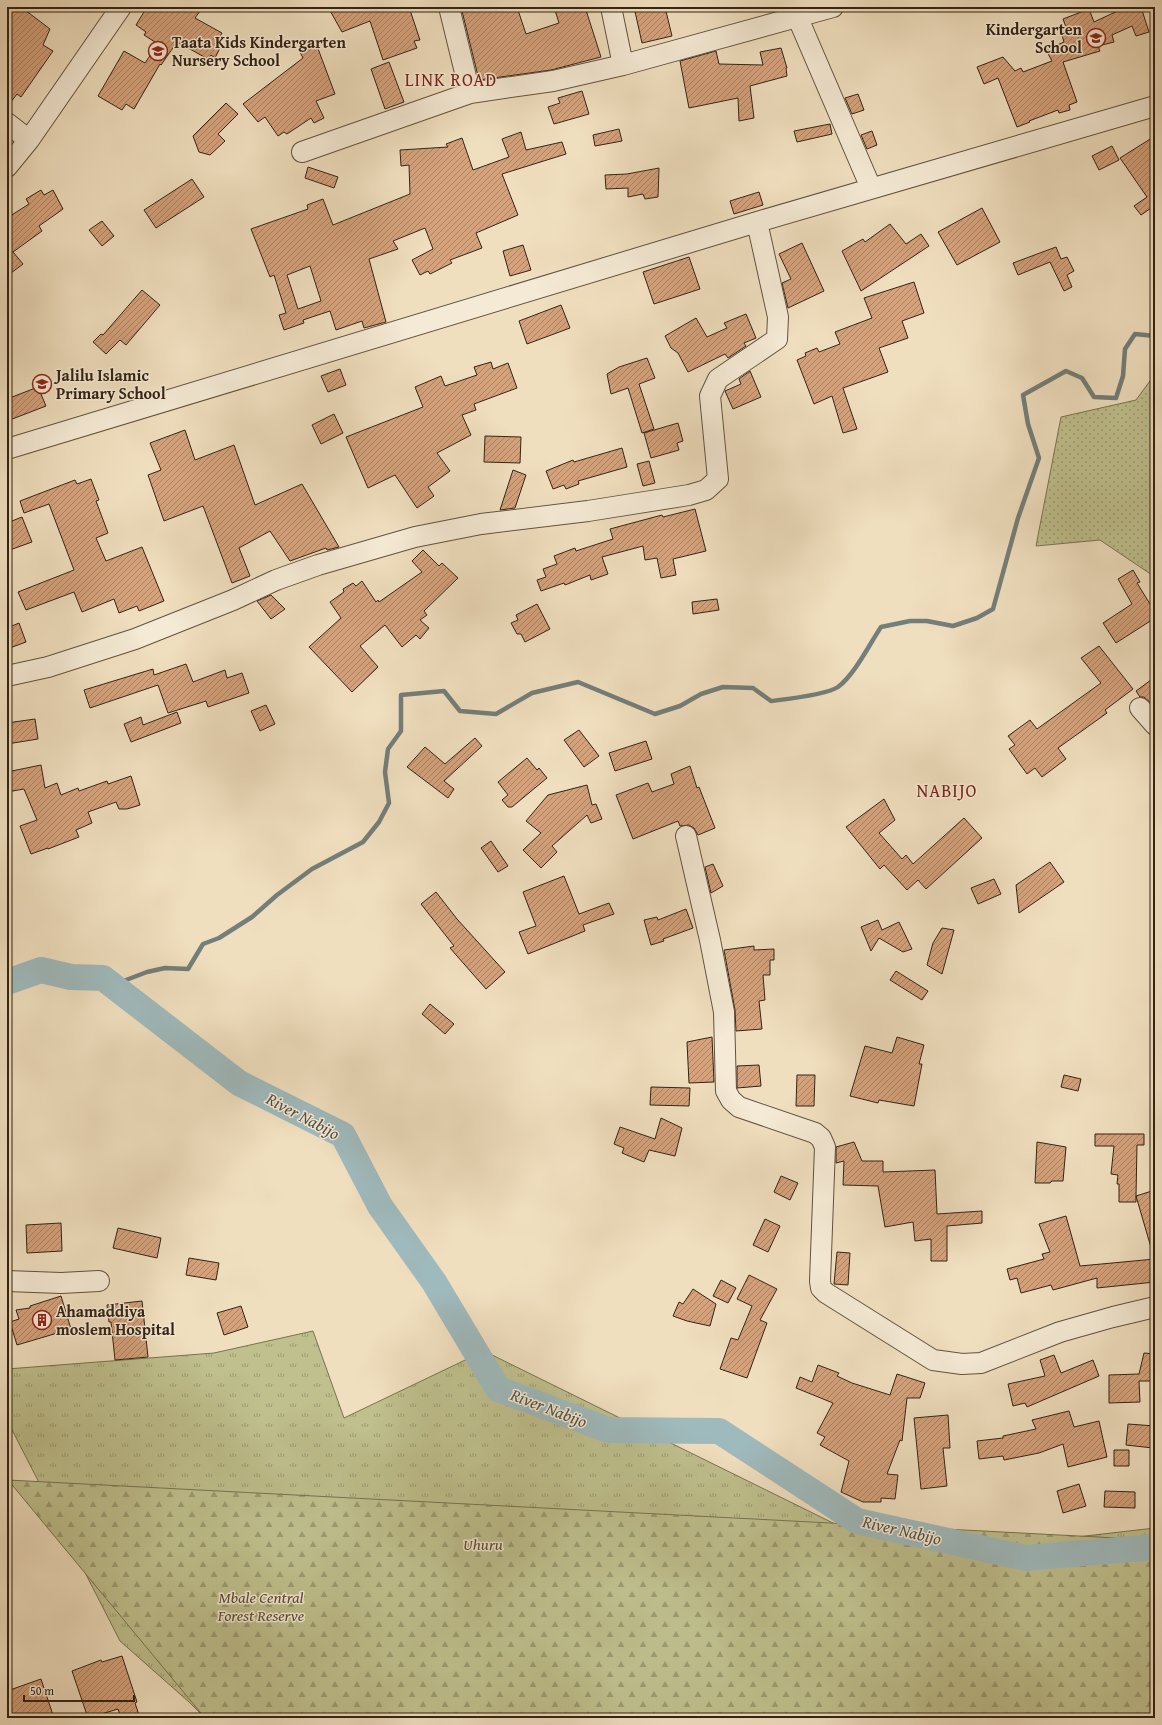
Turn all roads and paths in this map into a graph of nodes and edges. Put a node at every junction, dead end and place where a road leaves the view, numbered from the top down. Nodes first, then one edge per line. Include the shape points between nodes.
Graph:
1 (121, 7) edge
2 (449, 7) edge
3 (611, 7) edge
4 (833, 7) edge
5 (797, 12) edge
6 (623, 65) junction
7 (470, 93) junction
8 (1155, 106) edge
9 (7, 124) edge
10 (29, 140) junction
11 (302, 152) dead end
12 (7, 167) edge
13 (871, 188) junction
14 (756, 222) junction
15 (7, 449) edge
16 (7, 676) edge
17 (1140, 708) dead end
18 (1155, 725) edge
19 (686, 836) dead end
20 (7, 1281) edge
21 (99, 1281) dead end
22 (1155, 1307) edge

1 - 10 street
2 - 7 street
3 - 6 street
4 - 5 street
5 - 6 street
5 - 13 street
6 - 7 street via 553,81
7 - 11 street
8 - 13 street
9 - 10 street
10 - 12 street
13 - 14 street
14 - 15 street
14 - 16 street via 778,317 777,339 718,379 715,384 710,396 718,479 706,490 588,511 481,524 415,537 318,564 135,639 48,667
17 - 18 street
19 - 22 street via 724,1012 726,1091 739,1107 815,1133 821,1138 824,1147 821,1288 933,1360 962,1364 981,1363 1060,1332
20 - 21 street

